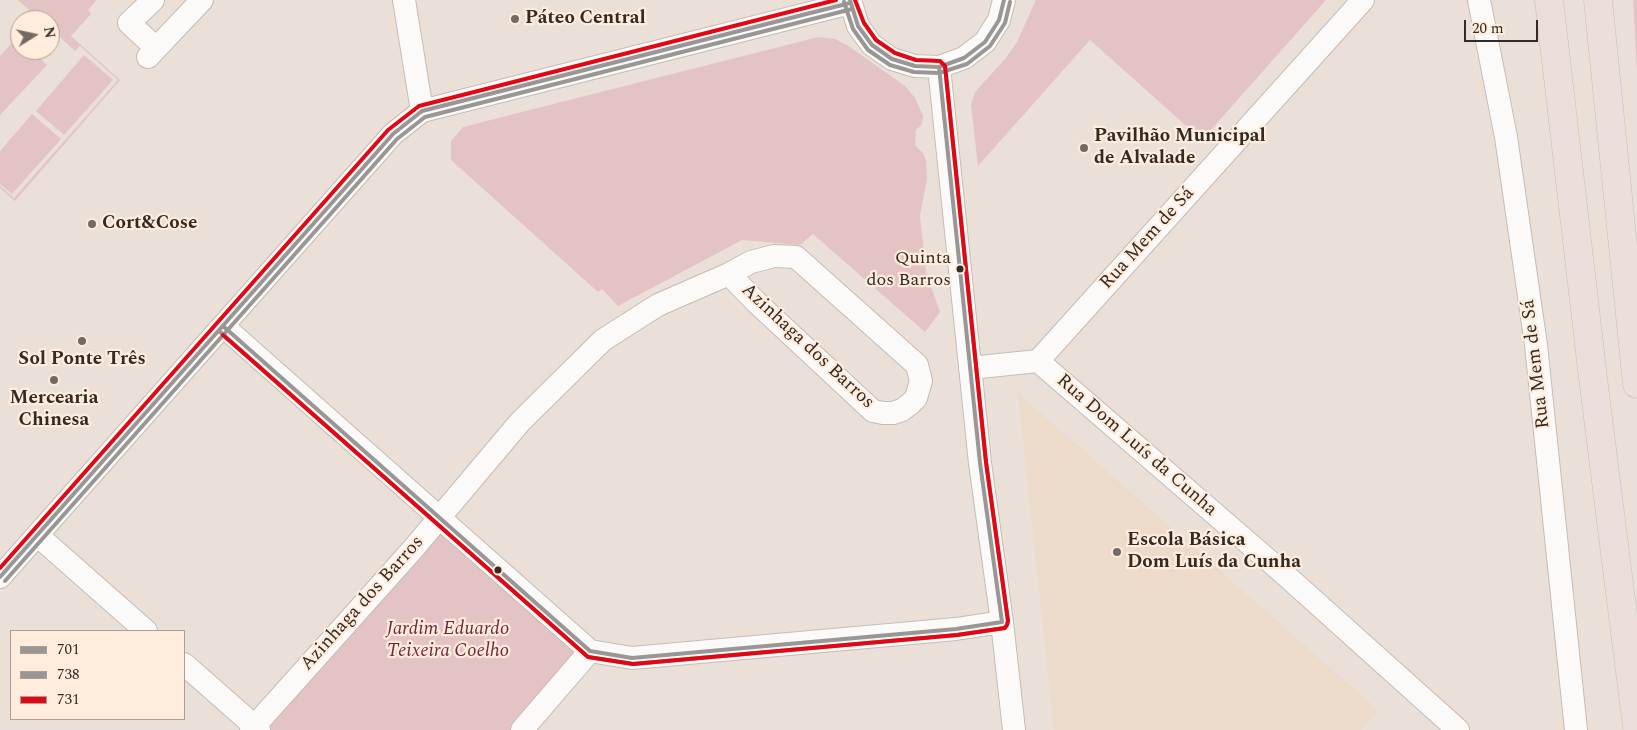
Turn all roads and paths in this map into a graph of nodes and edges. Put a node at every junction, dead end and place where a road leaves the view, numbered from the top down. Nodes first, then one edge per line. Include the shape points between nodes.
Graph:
1 (152, 0) edge
2 (202, 0) edge
3 (404, 0) edge
4 (1004, 0) edge
5 (1363, 0) edge
6 (1479, 0) edge
7 (1549, 0) edge
8 (1598, 0) edge
9 (1617, 0) edge
10 (850, 1) edge
11 (939, 67) junction
12 (422, 111) junction
13 (729, 274) junction
14 (1629, 305) junction
15 (223, 326) junction
16 (1038, 361) junction
17 (970, 368) junction
18 (1637, 384) edge
19 (440, 517) junction
20 (37, 535) junction
21 (0, 577) edge
22 (1002, 622) junction
23 (145, 630) edge
24 (590, 650) junction
25 (185, 665) edge
26 (1637, 727) edge
27 (255, 729) edge
28 (522, 730) edge
29 (1014, 730) edge
30 (1458, 730) edge
31 (1576, 730) edge

1 - 2 street via 130,23 152,52
3 - 12 street
4 - 11 street via 999,20 985,42 964,58
5 - 16 street, Rua Mem de Sá
6 - 31 street, Rua Mem de Sá via 1506,137 1536,344
7 - 26 highway
8 - 14 highway
9 - 14 highway
10 - 11 street via 858,26 872,45 892,59 907,64
10 - 12 street
11 - 17 street
12 - 15 street via 392,134
13 - 13 street, Azinhaga dos Barros via 874,410 893,413 916,398 921,381 917,365 796,257 774,256 751,262
13 - 19 street, Azinhaga dos Barros via 658,305 603,340 520,422
14 - 18 highway
15 - 19 street
15 - 20 street
16 - 17 street
16 - 30 street, Rua Dom Luís da Cunha
17 - 22 street
19 - 24 street
19 - 27 street, Azinhaga dos Barros
20 - 21 street
20 - 23 street
22 - 24 street via 956,629 632,658
22 - 29 street
24 - 28 street
25 - 27 street

